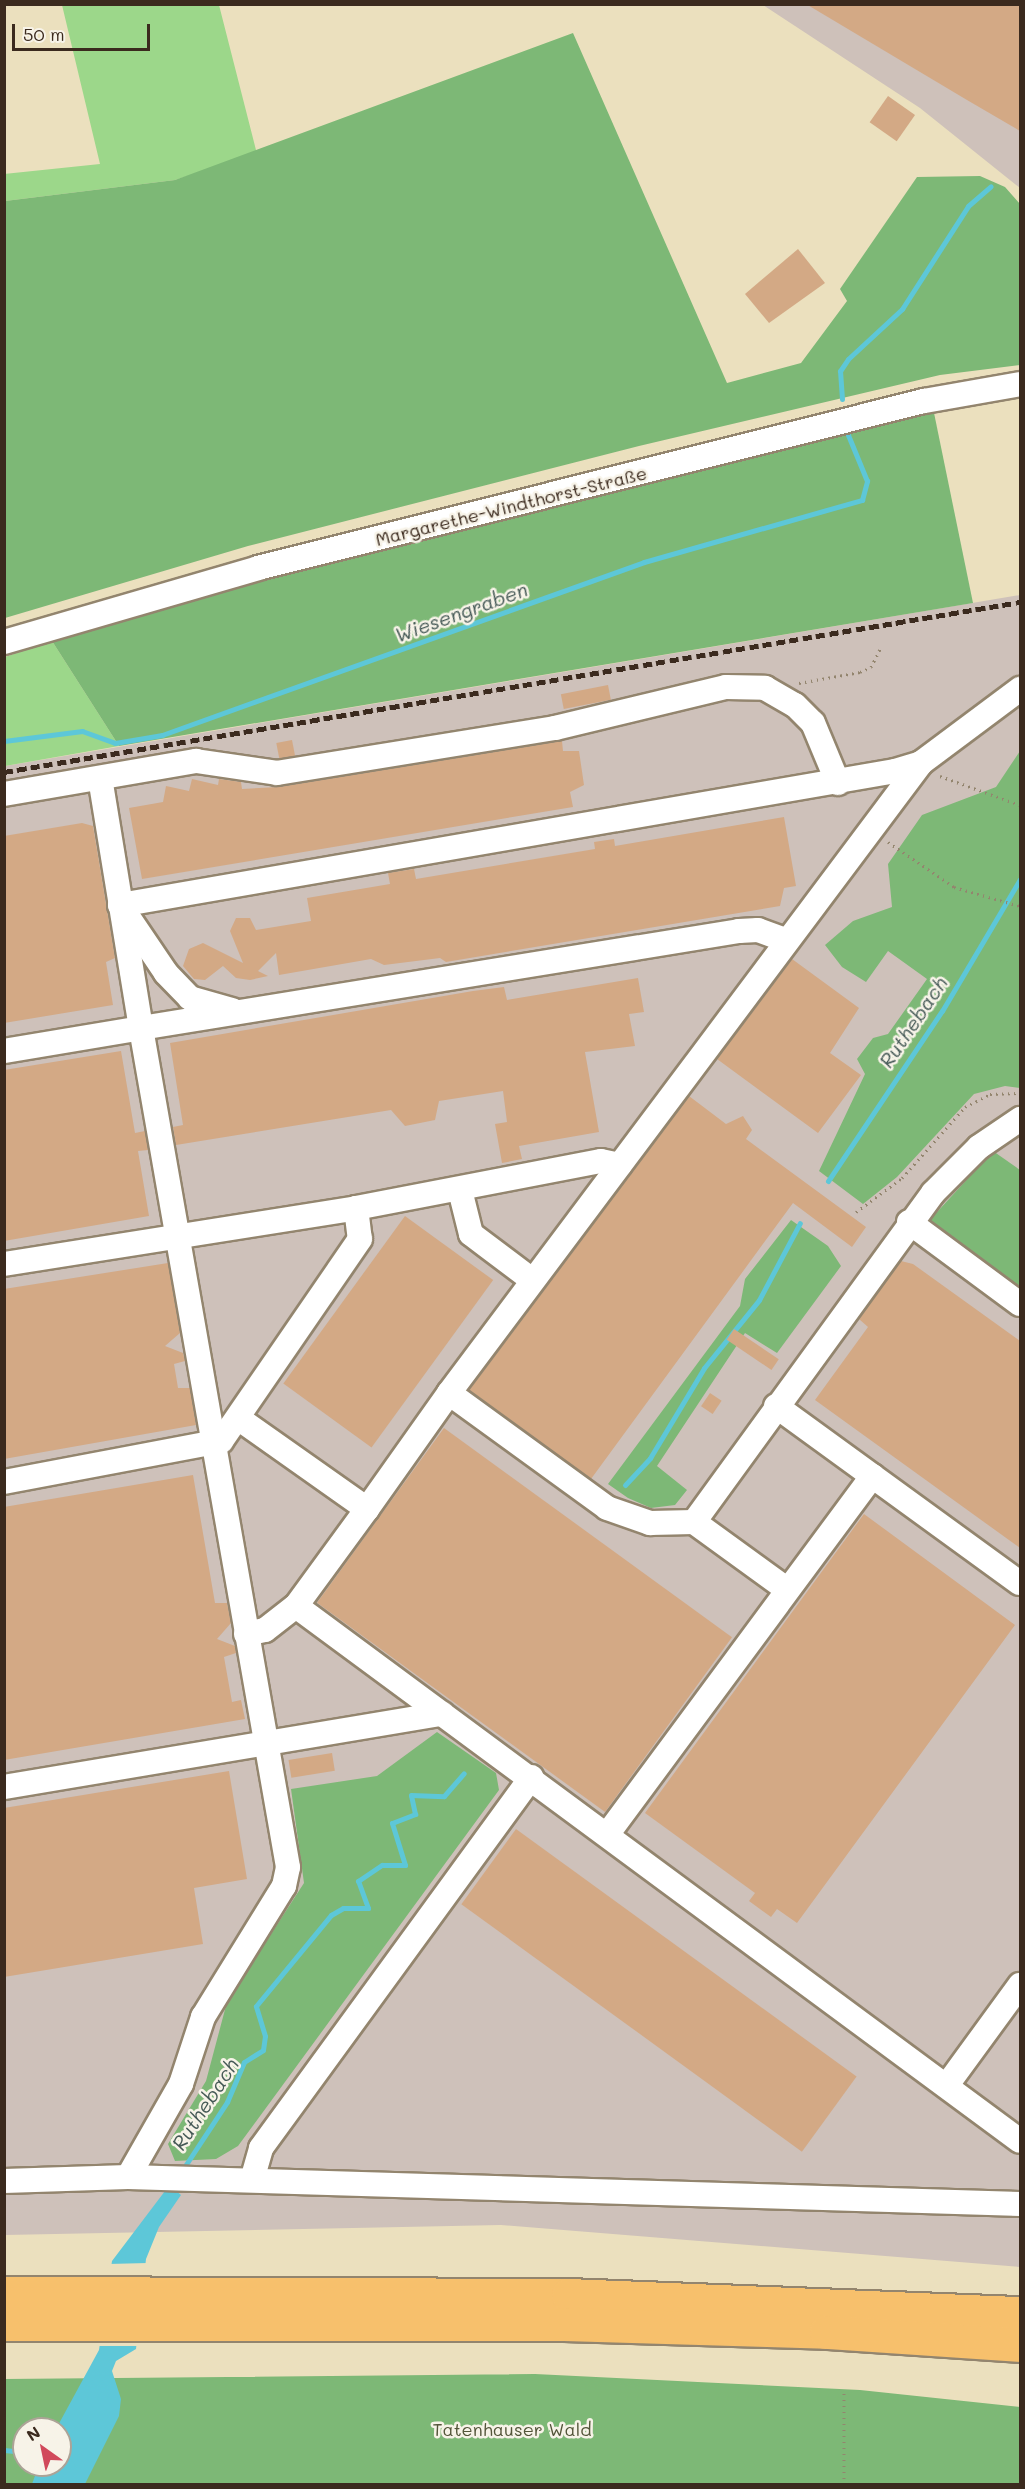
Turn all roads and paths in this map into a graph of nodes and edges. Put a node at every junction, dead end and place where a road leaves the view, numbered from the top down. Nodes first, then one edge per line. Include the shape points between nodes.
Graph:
1 (1020, 384) edge
2 (4, 642) edge
3 (880, 649) dead end
4 (1020, 689) edge
5 (772, 692) junction
6 (921, 763) junction
7 (100, 778) junction
8 (838, 783) junction
9 (4, 794) edge
10 (1020, 805) edge
11 (870, 828) junction
12 (120, 905) junction
13 (1020, 906) edge
14 (785, 940) junction
15 (237, 1011) junction
16 (141, 1028) junction
17 (4, 1052) edge
18 (1020, 1093) edge
19 (1020, 1119) edge
20 (620, 1165) junction
21 (460, 1190) junction
22 (356, 1208) junction
23 (856, 1212) dead end
24 (909, 1222) junction
25 (175, 1236) junction
26 (4, 1264) edge
27 (532, 1280) junction
28 (1020, 1304) edge
29 (449, 1393) junction
30 (776, 1406) junction
31 (238, 1418) junction
32 (211, 1446) junction
33 (872, 1476) junction
34 (4, 1482) edge
35 (367, 1509) junction
36 (694, 1522) junction
37 (1020, 1583) edge
38 (785, 1588) junction
39 (296, 1606) junction
40 (246, 1634) junction
41 (442, 1714) junction
42 (266, 1743) junction
43 (532, 1777) junction
44 (4, 1787) edge
45 (609, 1832) junction
46 (1020, 1984) edge
47 (947, 2085) junction
48 (1020, 2141) edge
49 (128, 2177) junction
50 (252, 2180) junction
51 (4, 2181) edge
52 (1020, 2204) edge
53 (4, 2293) edge
54 (98, 2306) junction
55 (1020, 2313) edge
56 (4, 2324) edge
57 (1020, 2345) edge
58 (844, 2393) dead end
59 (844, 2484) edge

1 - 2 street, Margarethe-Windthorst-Straße via 924,401 258,568
3 - 5 path via 871,667 860,672
4 - 6 street
5 - 7 street via 726,687 555,728 277,773 196,761
5 - 8 street via 813,723
6 - 8 street
6 - 10 path via 961,786
6 - 11 street
7 - 9 street
7 - 12 street
8 - 12 street
11 - 13 path via 954,886 995,902
11 - 14 street
12 - 15 street via 166,973 190,998
12 - 16 street
14 - 15 street via 758,930 739,931
14 - 20 street
15 - 16 street
16 - 17 street
16 - 25 street
18 - 23 path via 1004,1091 970,1103 902,1178
19 - 24 street via 979,1147
20 - 21 street via 601,1161
20 - 27 street
21 - 22 street
21 - 27 street via 471,1234
22 - 25 street
22 - 31 street via 359,1247
24 - 28 street
24 - 30 street
25 - 26 street
25 - 32 street
27 - 29 street
29 - 35 street
29 - 36 street via 607,1508 650,1522
30 - 33 street
30 - 36 street
31 - 32 street
31 - 35 street
32 - 34 street
32 - 40 street
33 - 37 street
33 - 38 street
35 - 39 street
36 - 38 street
38 - 45 street
39 - 40 street via 265,1630
39 - 41 street
40 - 42 street
41 - 42 street
41 - 43 street
42 - 44 street
42 - 49 street via 288,1867 284,1886 203,2016 181,2084
43 - 45 street
43 - 50 street via 261,2148
45 - 47 street
46 - 47 street
47 - 48 street
49 - 50 street
49 - 51 street
50 - 52 street
53 - 54 highway
54 - 55 highway via 147,2290 819,2302
54 - 56 highway
54 - 57 highway via 143,2323 564,2325 826,2332
58 - 59 path

